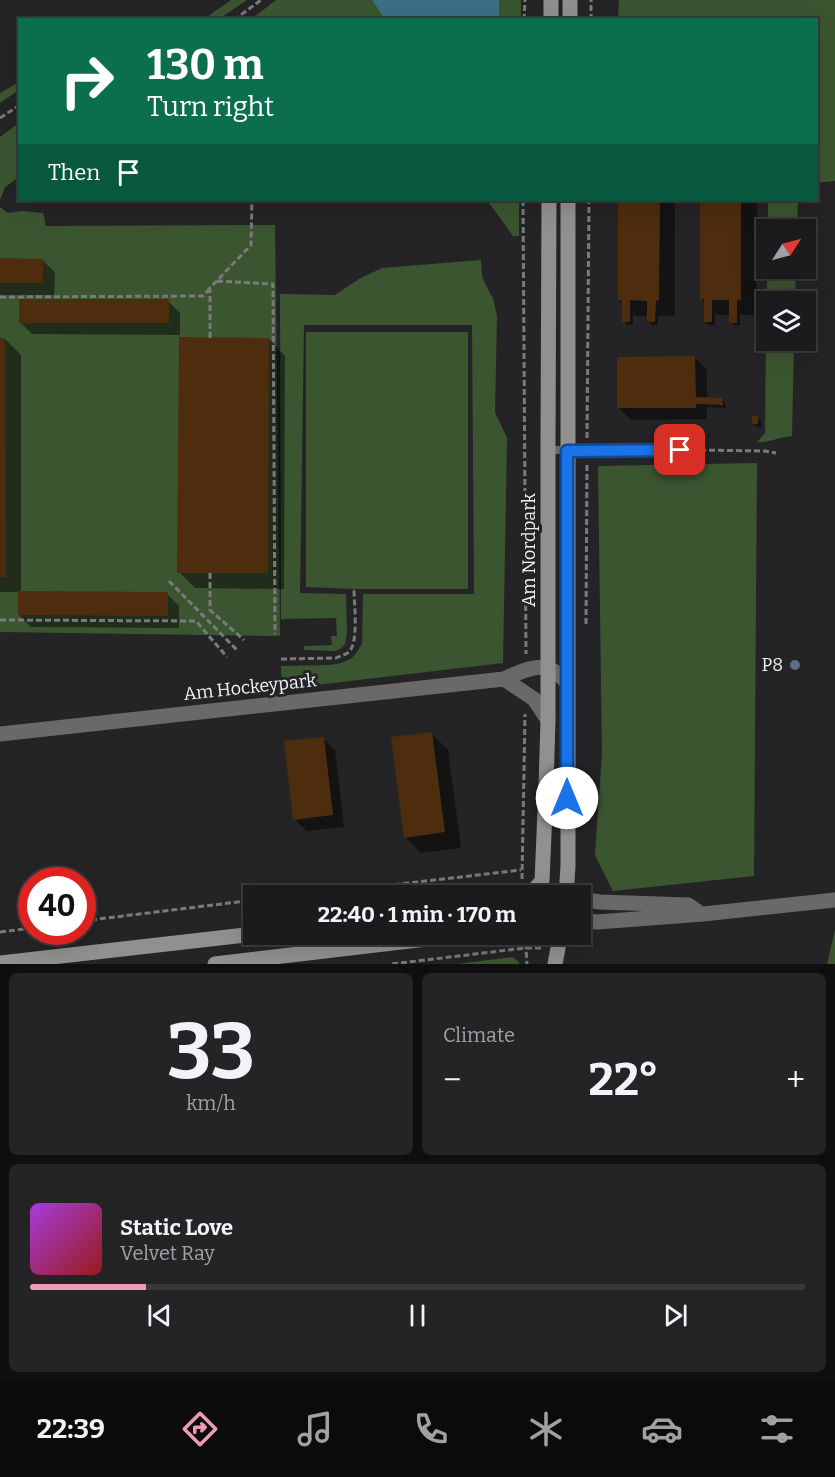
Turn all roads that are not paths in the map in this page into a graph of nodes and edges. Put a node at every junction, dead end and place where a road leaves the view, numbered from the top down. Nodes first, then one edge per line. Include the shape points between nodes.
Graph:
1 (551, 0) edge
2 (570, 0) edge
3 (551, 18) edge
4 (570, 18) edge
5 (549, 201) edge
6 (568, 201) edge
7 (548, 450) junction
8 (680, 450) road end
9 (567, 451) junction
10 (548, 668) junction
11 (504, 679) junction
12 (567, 683) junction
13 (548, 720) junction
14 (0, 734) edge
15 (542, 881) junction
16 (539, 885) edge
17 (544, 885) edge
18 (567, 885) edge
19 (835, 900) edge
20 (591, 901) edge
21 (703, 914) junction
22 (591, 921) edge
23 (597, 922) junction
24 (591, 924) edge
25 (243, 935) edge
26 (376, 945) edge
27 (557, 945) edge
28 (0, 963) edge
29 (215, 964) edge
30 (555, 964) edge

1 - 3 street
2 - 4 street
5 - 7 street, Am Nordpark
6 - 9 street
7 - 9 lane
7 - 10 street, Am Nordpark
8 - 9 lane
9 - 12 street
10 - 11 street, Am Hockeypark via 526,669
10 - 12 street
10 - 13 street, Am Nordpark
11 - 13 street via 534,699
11 - 14 street, Am Hockeypark
12 - 18 street
13 - 15 street, Am Nordpark
15 - 16 street
15 - 17 street
19 - 21 street
20 - 21 street via 688,906
21 - 23 street
22 - 23 street
23 - 24 street
25 - 28 street
26 - 29 street
27 - 30 street

